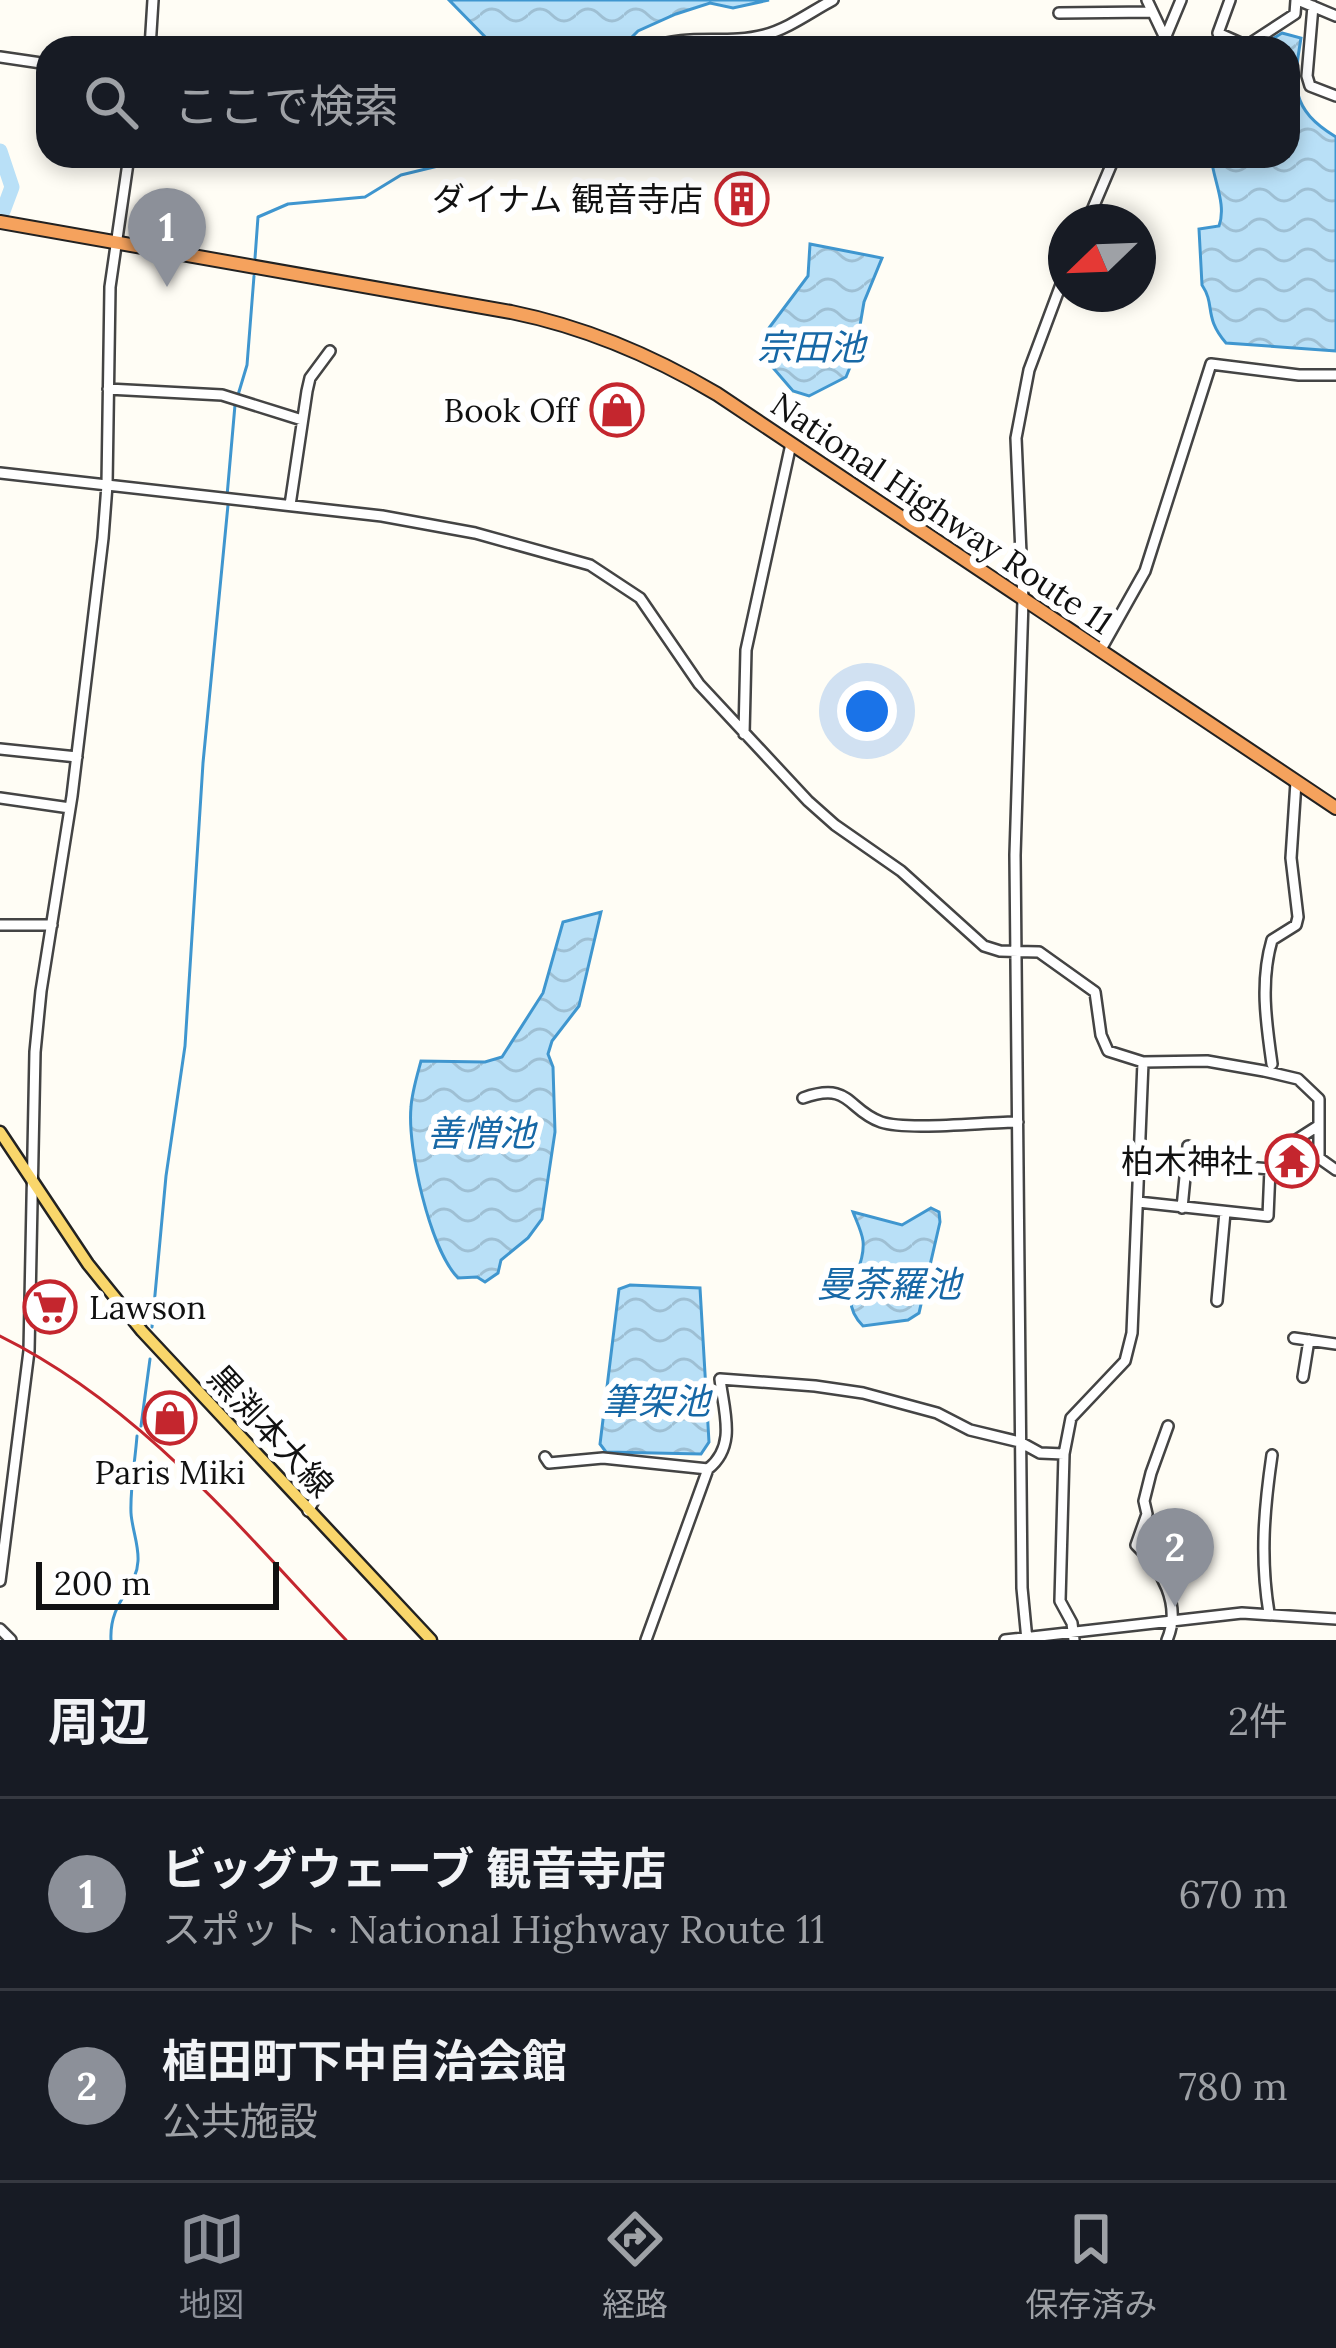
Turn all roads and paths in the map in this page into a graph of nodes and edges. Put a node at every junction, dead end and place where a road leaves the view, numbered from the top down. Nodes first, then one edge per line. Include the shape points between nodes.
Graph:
1 (153, 0) edge
2 (833, 0) edge
3 (1147, 0) edge
4 (1181, 0) edge
5 (1230, 0) edge
6 (1297, 0) edge
7 (1320, 5) edge
8 (1152, 12) junction
9 (1059, 13) dead end
10 (1336, 16) edge
11 (151, 36) edge
12 (754, 36) edge
13 (1161, 36) edge
14 (1166, 36) edge
15 (1224, 36) edge
16 (1260, 36) edge
17 (0, 56) edge
18 (36, 62) edge
19 (1336, 96) edge
20 (127, 168) edge
21 (1110, 168) edge
22 (1095, 204) edge
23 (0, 222) edge
24 (117, 242) junction
25 (1049, 312) edge
26 (330, 351) dead end
27 (1336, 375) edge
28 (108, 389) junction
29 (302, 420) junction
30 (790, 444) junction
31 (0, 473) edge
32 (107, 484) junction
33 (290, 505) junction
34 (1023, 600) junction
35 (1100, 651) junction
36 (744, 736) junction
37 (0, 749) edge
38 (77, 758) junction
39 (1296, 782) junction
40 (0, 798) edge
41 (70, 808) junction
42 (1336, 808) edge
43 (0, 925) edge
44 (52, 925) junction
45 (1016, 950) junction
46 (1143, 1062) junction
47 (1272, 1064) dead end
48 (803, 1098) dead end
49 (1018, 1122) junction
50 (1318, 1126) junction
51 (0, 1132) edge
52 (1188, 1146) dead end
53 (1187, 1162) junction
54 (1270, 1169) junction
55 (1336, 1170) edge
56 (35, 1186) junction
57 (1138, 1202) junction
58 (1182, 1208) junction
59 (1225, 1212) junction
60 (1217, 1301) dead end
61 (1294, 1338) dead end
62 (1309, 1340) junction
63 (1336, 1344) edge
64 (1304, 1377) dead end
65 (1168, 1426) dead end
66 (1020, 1442) junction
67 (1064, 1454) junction
68 (1272, 1455) dead end
69 (545, 1457) dead end
70 (708, 1469) junction
71 (326, 1482) dead end
72 (308, 1510) junction
73 (0, 1582) edge
74 (1269, 1613) junction
75 (1173, 1619) junction
76 (1336, 1619) edge
77 (0, 1629) edge
78 (1074, 1636) edge
79 (1027, 1639) edge
80 (11, 1640) edge
81 (431, 1640) edge
82 (646, 1640) edge
83 (1005, 1640) edge
84 (1168, 1640) edge

1 - 11 street
2 - 12 street
3 - 8 street
4 - 14 street
5 - 15 street via 1218,33
6 - 7 street
6 - 16 street via 1294,14
7 - 10 street
7 - 19 street via 1307,76 1310,86
8 - 9 street
8 - 13 street
17 - 18 street
20 - 24 street
21 - 22 street
23 - 24 highway, National Highway Route 11
24 - 28 street
24 - 30 highway, National Highway Route 11 via 571,327 690,378
25 - 34 street via 1016,438
26 - 29 street via 310,378
27 - 35 street via 1211,364 1144,571
28 - 29 street via 222,395
28 - 32 street
29 - 33 street
30 - 34 highway, National Highway Route 11
30 - 36 street via 746,650
31 - 32 street
32 - 33 street
32 - 38 street
33 - 36 street via 475,533 612,576 640,598
34 - 35 highway, National Highway Route 11
34 - 45 street
35 - 39 highway, National Highway Route 11
36 - 45 street via 825,817 984,946
37 - 38 street
38 - 41 street
39 - 42 highway, National Highway Route 11
39 - 47 street via 1291,858 1298,917 1272,940 1265,1020
40 - 41 street
41 - 44 street
43 - 44 street
44 - 56 street via 35,1052
45 - 46 street via 1039,952 1095,992 1108,1051
45 - 49 street
46 - 50 street via 1207,1061 1298,1079 1319,1099
46 - 57 street
48 - 49 street via 839,1094 885,1123
49 - 66 street
50 - 54 street via 1280,1151
50 - 55 street via 1319,1158
51 - 56 main road, 黒渕本大線
52 - 53 street
53 - 54 street
53 - 58 street
54 - 59 street via 1268,1216
56 - 72 main road, 黒渕本大線 via 142,1331
56 - 73 street via 29,1351
57 - 58 street
57 - 67 street via 1126,1356 1074,1413
58 - 59 street
59 - 60 street
61 - 62 street
62 - 63 street
62 - 64 street
65 - 75 street via 1136,1545 1163,1579
66 - 67 street
66 - 70 street via 863,1394 720,1379 728,1443
66 - 79 street
67 - 78 street via 1060,1600
68 - 74 street via 1262,1526
69 - 70 street
70 - 82 street
71 - 72 street
72 - 81 main road, 黒渕本大線
74 - 75 street
74 - 76 street
75 - 78 street
75 - 84 street
77 - 80 street
78 - 79 street
79 - 83 street

